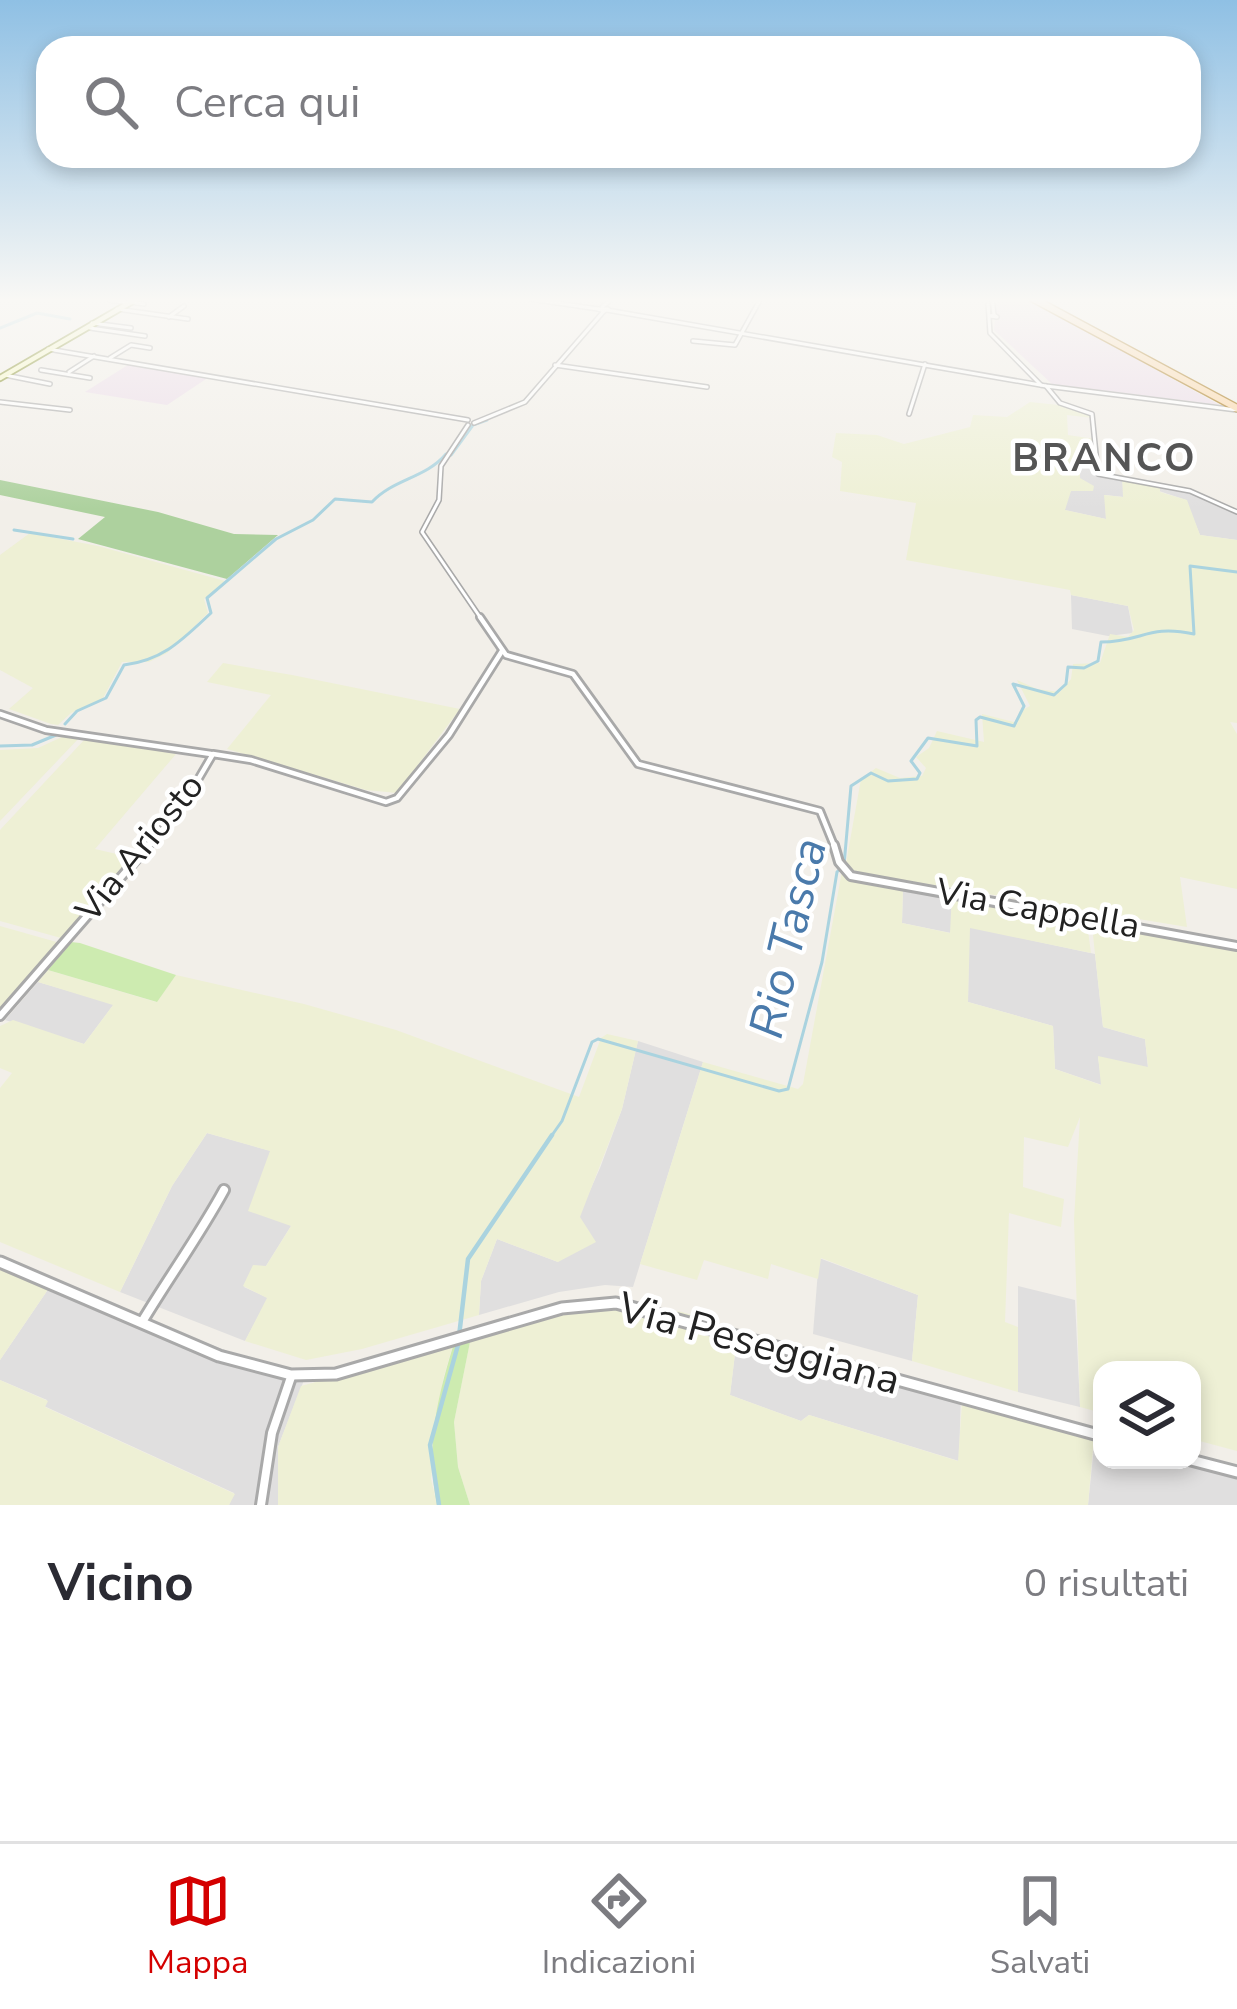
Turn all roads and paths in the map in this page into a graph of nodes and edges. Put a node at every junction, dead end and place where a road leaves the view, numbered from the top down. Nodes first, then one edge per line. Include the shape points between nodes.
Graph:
1 (74, 368) edge
2 (168, 368) edge
3 (551, 368) edge
4 (576, 368) edge
5 (924, 368) edge
6 (949, 368) edge
7 (1026, 368) edge
8 (1160, 368) edge
9 (40, 370) dead end
10 (65, 374) junction
11 (2, 376) edge
12 (90, 378) dead end
13 (50, 384) dead end
14 (1043, 385) junction
15 (706, 387) dead end
16 (0, 401) edge
17 (15, 401) junction
18 (6, 406) dead end
19 (1232, 408) edge
20 (62, 409) junction
21 (70, 410) dead end
22 (53, 415) dead end
23 (909, 415) dead end
24 (470, 421) junction
25 (1237, 511) edge
26 (502, 651) junction
27 (0, 714) edge
28 (213, 754) junction
29 (1237, 946) edge
30 (0, 1016) edge
31 (224, 1190) dead end
32 (0, 1262) edge
33 (142, 1322) junction
34 (291, 1376) junction
35 (1093, 1434) edge
36 (1201, 1462) edge
37 (1237, 1472) edge
38 (261, 1505) edge

1 - 10 street
2 - 24 street
3 - 24 street via 525,402
4 - 15 street
5 - 23 street
6 - 14 street
7 - 14 street
8 - 19 main road
9 - 10 street
10 - 12 street
11 - 13 street
14 - 19 street
14 - 25 street via 1060,403 1093,414 1098,474 1190,490
16 - 17 street
17 - 18 street
17 - 20 street
20 - 21 street
20 - 22 street
24 - 26 street via 440,466 441,494 422,532
26 - 28 street, Via Ariosto via 398,798 386,802
26 - 29 street, Via Cappella via 573,674 649,770 820,811 834,830 841,868
27 - 28 street, Via Ariosto via 46,730
28 - 30 street, Via Ariosto via 182,807
31 - 33 street
32 - 33 street, Via Peseggiana
33 - 34 street, Via Peseggiana via 254,1369
34 - 35 street, Via Peseggiana via 336,1374 562,1308 616,1303
34 - 38 street
36 - 37 street

